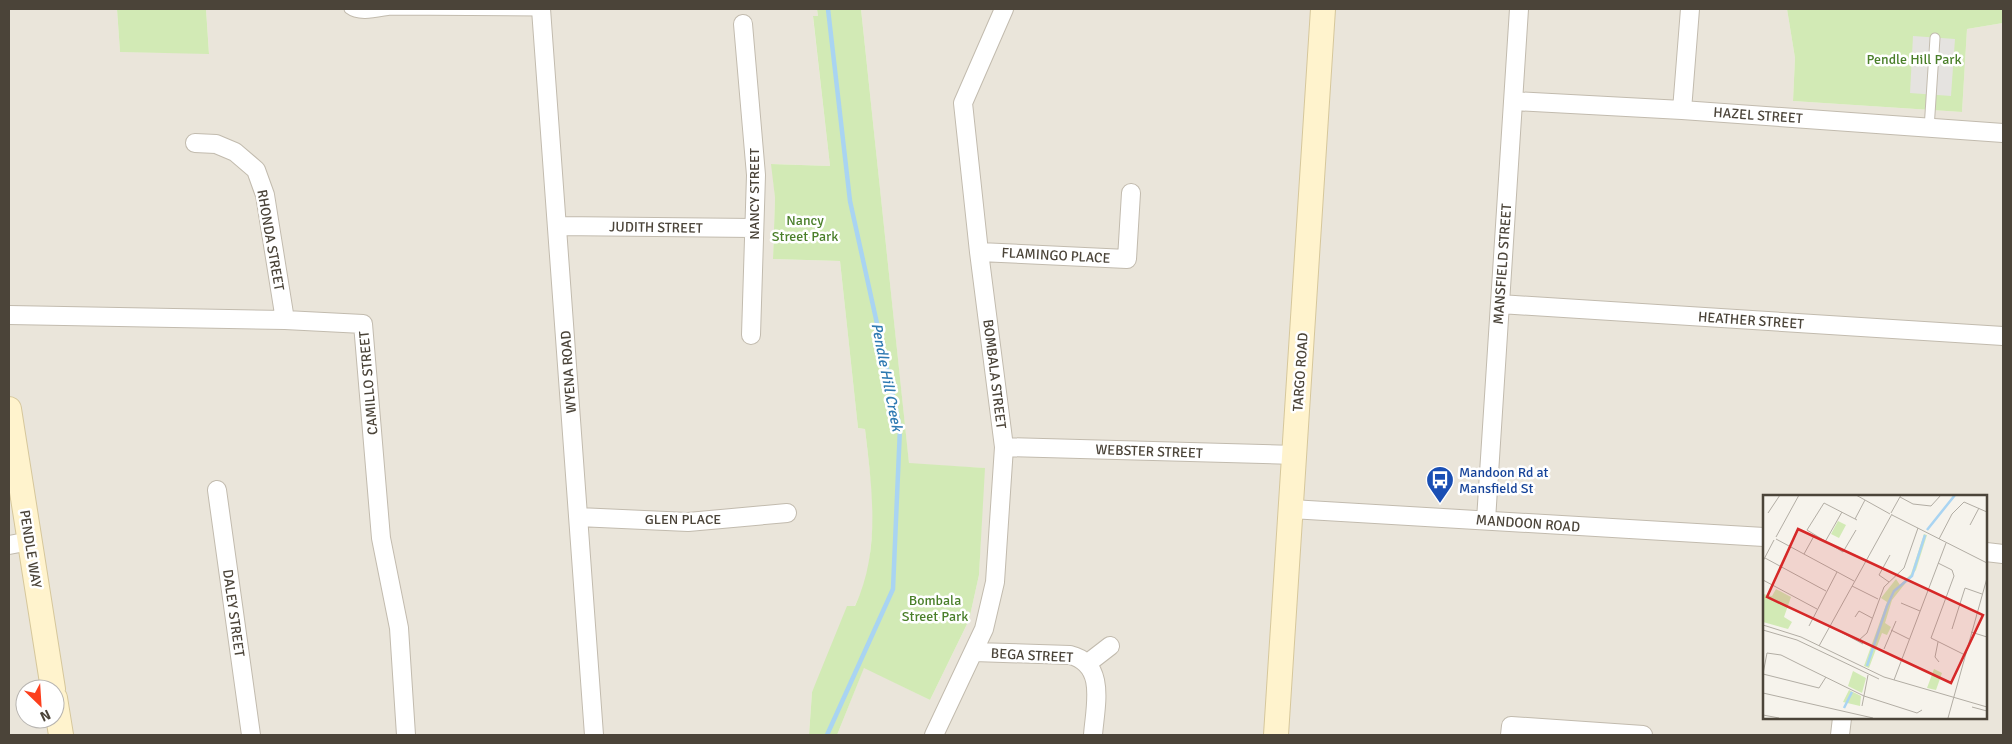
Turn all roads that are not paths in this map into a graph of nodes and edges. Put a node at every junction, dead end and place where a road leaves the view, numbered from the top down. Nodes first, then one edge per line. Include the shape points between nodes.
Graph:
1 (349, 9) edge
2 (1004, 9) edge
3 (1323, 9) edge
4 (1519, 9) edge
5 (1690, 9) edge
6 (389, 10) edge
7 (541, 10) edge
8 (743, 24) dead end
9 (1935, 38) dead end
10 (1513, 101) junction
11 (1682, 110) junction
12 (1929, 129) junction
13 (2003, 133) edge
14 (194, 143) dead end
15 (1131, 193) dead end
16 (557, 226) junction
17 (754, 228) junction
18 (979, 252) junction
19 (1500, 304) junction
20 (9, 316) edge
21 (285, 320) junction
22 (751, 335) dead end
23 (2003, 336) edge
24 (9, 409) edge
25 (1004, 447) junction
26 (1294, 456) junction
27 (217, 490) dead end
28 (1292, 509) junction
29 (787, 514) dead end
30 (578, 517) junction
31 (1486, 520) junction
32 (1763, 537) edge
33 (19, 543) edge
34 (1987, 552) edge
35 (2003, 554) edge
36 (1110, 646) dead end
37 (974, 652) junction
38 (1088, 663) junction
39 (52, 679) edge
40 (1842, 719) edge
41 (251, 735) edge
42 (406, 735) edge
43 (594, 735) edge
44 (934, 735) edge
45 (1093, 735) edge
46 (1276, 735) edge
47 (1510, 735) edge
48 (1643, 735) edge
49 (1840, 735) edge

1 - 6 lane via 360,13
2 - 18 street, BOMBALA STREET via 963,103
3 - 26 street, TARGO ROAD
4 - 10 street, MANSFIELD STREET
5 - 11 street
6 - 7 lane
7 - 16 street, WYENA ROAD
8 - 17 street, NANCY STREET via 756,175
9 - 12 lane
10 - 11 street, HAZEL STREET
10 - 19 street, MANSFIELD STREET
11 - 12 street, HAZEL STREET
12 - 13 street, HAZEL STREET
14 - 21 street, RHONDA STREET via 216,144 234,152 256,170 265,195
15 - 18 street, FLAMINGO PLACE via 1127,259
16 - 17 street, JUDITH STREET
16 - 30 street, WYENA ROAD
17 - 22 street, NANCY STREET
18 - 25 street, BOMBALA STREET
19 - 23 street, HEATHER STREET
19 - 31 street, MANSFIELD STREET
20 - 21 street, CAMILLO STREET
21 - 42 street, CAMILLO STREET via 363,324 381,538 399,628
24 - 33 street, PENDLE WAY
25 - 26 street, WEBSTER STREET
25 - 37 street, BOMBALA STREET via 995,582 987,620
26 - 28 street, TARGO ROAD
27 - 41 street, DALEY STREET
28 - 31 street, MANDOON ROAD
28 - 46 street, TARGO ROAD
29 - 30 street, GLEN PLACE via 688,522
30 - 43 street, WYENA ROAD
31 - 32 street, MANDOON ROAD
33 - 39 street, PENDLE WAY
34 - 35 street
36 - 38 street, BEGA STREET
37 - 38 street, BEGA STREET via 1070,655
37 - 44 street, BOMBALA STREET
38 - 45 street, BEGA STREET via 1096,683
40 - 49 street
47 - 48 street via 1511,726

